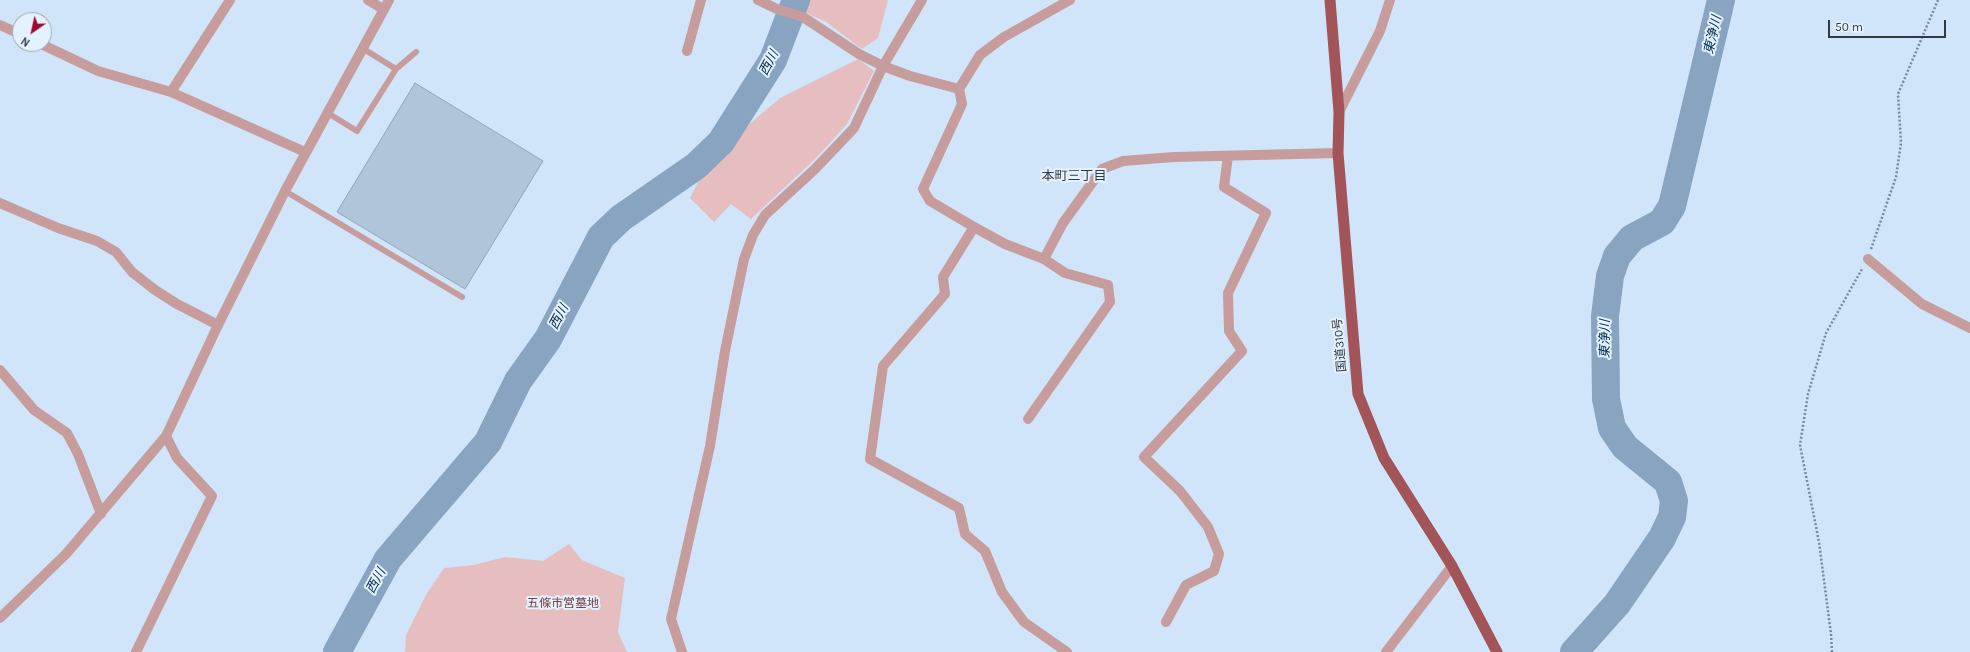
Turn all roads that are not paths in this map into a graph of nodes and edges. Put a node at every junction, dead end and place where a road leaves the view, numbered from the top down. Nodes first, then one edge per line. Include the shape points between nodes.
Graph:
1 (230, 0) edge
2 (368, 0) edge
3 (389, 0) edge
4 (701, 0) edge
5 (758, 0) edge
6 (922, 0) edge
7 (1070, 0) edge
8 (1330, 0) edge
9 (1390, 0) edge
10 (775, 5) edge
11 (383, 9) junction
12 (0, 25) edge
13 (12, 30) edge
14 (362, 48) junction
15 (52, 49) edge
16 (687, 51) dead end
17 (416, 52) dead end
18 (883, 66) junction
19 (396, 69) junction
20 (959, 89) junction
21 (171, 92) junction
22 (326, 112) junction
23 (1339, 112) junction
24 (305, 152) junction
25 (1338, 153) junction
26 (1228, 156) junction
27 (285, 191) junction
28 (0, 203) edge
29 (974, 228) junction
30 (1044, 259) junction
31 (1868, 259) road end
32 (462, 296) dead end
33 (218, 325) junction
34 (1970, 328) edge
35 (0, 370) edge
36 (1028, 419) dead end
37 (166, 436) junction
38 (101, 514) junction
39 (1452, 566) junction
40 (0, 618) edge
41 (1166, 622) dead end
42 (136, 652) edge
43 (682, 652) edge
44 (1067, 652) edge
45 (1386, 652) edge
46 (1497, 652) edge

1 - 21 street
2 - 11 street
3 - 11 street
4 - 16 street
5 - 10 street
6 - 18 street
7 - 20 street via 1004,36 980,55
8 - 23 highway, 国道310号
9 - 23 street via 1380,30
10 - 18 street via 803,17 859,54
11 - 14 street
12 - 13 street
14 - 19 lane
14 - 22 street
15 - 21 street via 98,71
17 - 19 lane
18 - 20 street
18 - 43 street via 854,128 815,169 765,215 753,235 744,259 725,351 710,446 671,619
19 - 22 lane via 357,131
20 - 29 street via 962,104 923,189 930,201
21 - 24 street
22 - 24 street
23 - 25 highway, 国道310号
24 - 27 street
25 - 26 street
25 - 39 highway, 国道310号 via 1358,394 1384,458
26 - 30 street via 1123,161 1102,169 1063,223
26 - 41 street via 1224,187 1266,213 1228,294 1229,331 1242,351 1144,457 1180,491 1208,527 1219,554 1214,571 1186,585
27 - 32 lane
27 - 33 street
28 - 33 street via 58,228 97,240 116,252 132,272 155,290
29 - 30 street via 1005,244
29 - 44 street via 943,277 945,294 883,366 870,459 959,508 966,534 985,551 1002,592 1024,622
30 - 36 street via 1065,273 1108,285 1110,302
31 - 34 street via 1922,304
33 - 37 street
35 - 38 street via 34,410 67,433 78,454
37 - 38 street
37 - 42 street via 177,458 212,496
38 - 40 street via 66,554
39 - 45 street
39 - 46 highway, 国道310号

